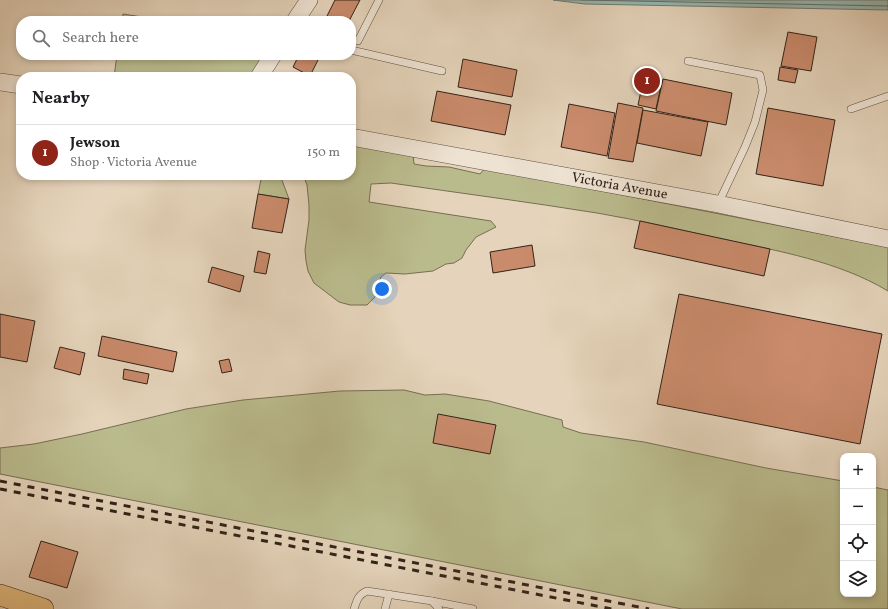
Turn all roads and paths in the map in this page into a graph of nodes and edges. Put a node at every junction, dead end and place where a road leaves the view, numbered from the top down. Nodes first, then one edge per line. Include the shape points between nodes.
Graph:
1 (309, 0) edge
2 (379, 0) edge
3 (298, 16) edge
4 (356, 40) edge
5 (356, 51) edge
6 (270, 60) edge
7 (688, 61) dead end
8 (442, 70) dead end
9 (262, 72) edge
10 (0, 82) edge
11 (16, 84) edge
12 (888, 96) edge
13 (851, 109) dead end
14 (356, 138) edge
15 (718, 204) junction
16 (888, 239) edge
17 (389, 594) junction
18 (9, 601) edge
19 (432, 601) junction
20 (43, 609) edge
21 (354, 609) edge
22 (385, 609) edge
23 (439, 609) edge
24 (473, 609) edge

1 - 3 street
2 - 4 lane
5 - 8 lane
6 - 9 street
7 - 15 lane via 760,76 763,90 755,122
10 - 11 street
12 - 13 lane
14 - 15 street, Victoria Avenue
15 - 16 street, Victoria Avenue
17 - 19 lane
17 - 21 lane via 361,594
17 - 22 lane
18 - 20 main road
19 - 23 lane
19 - 24 lane

